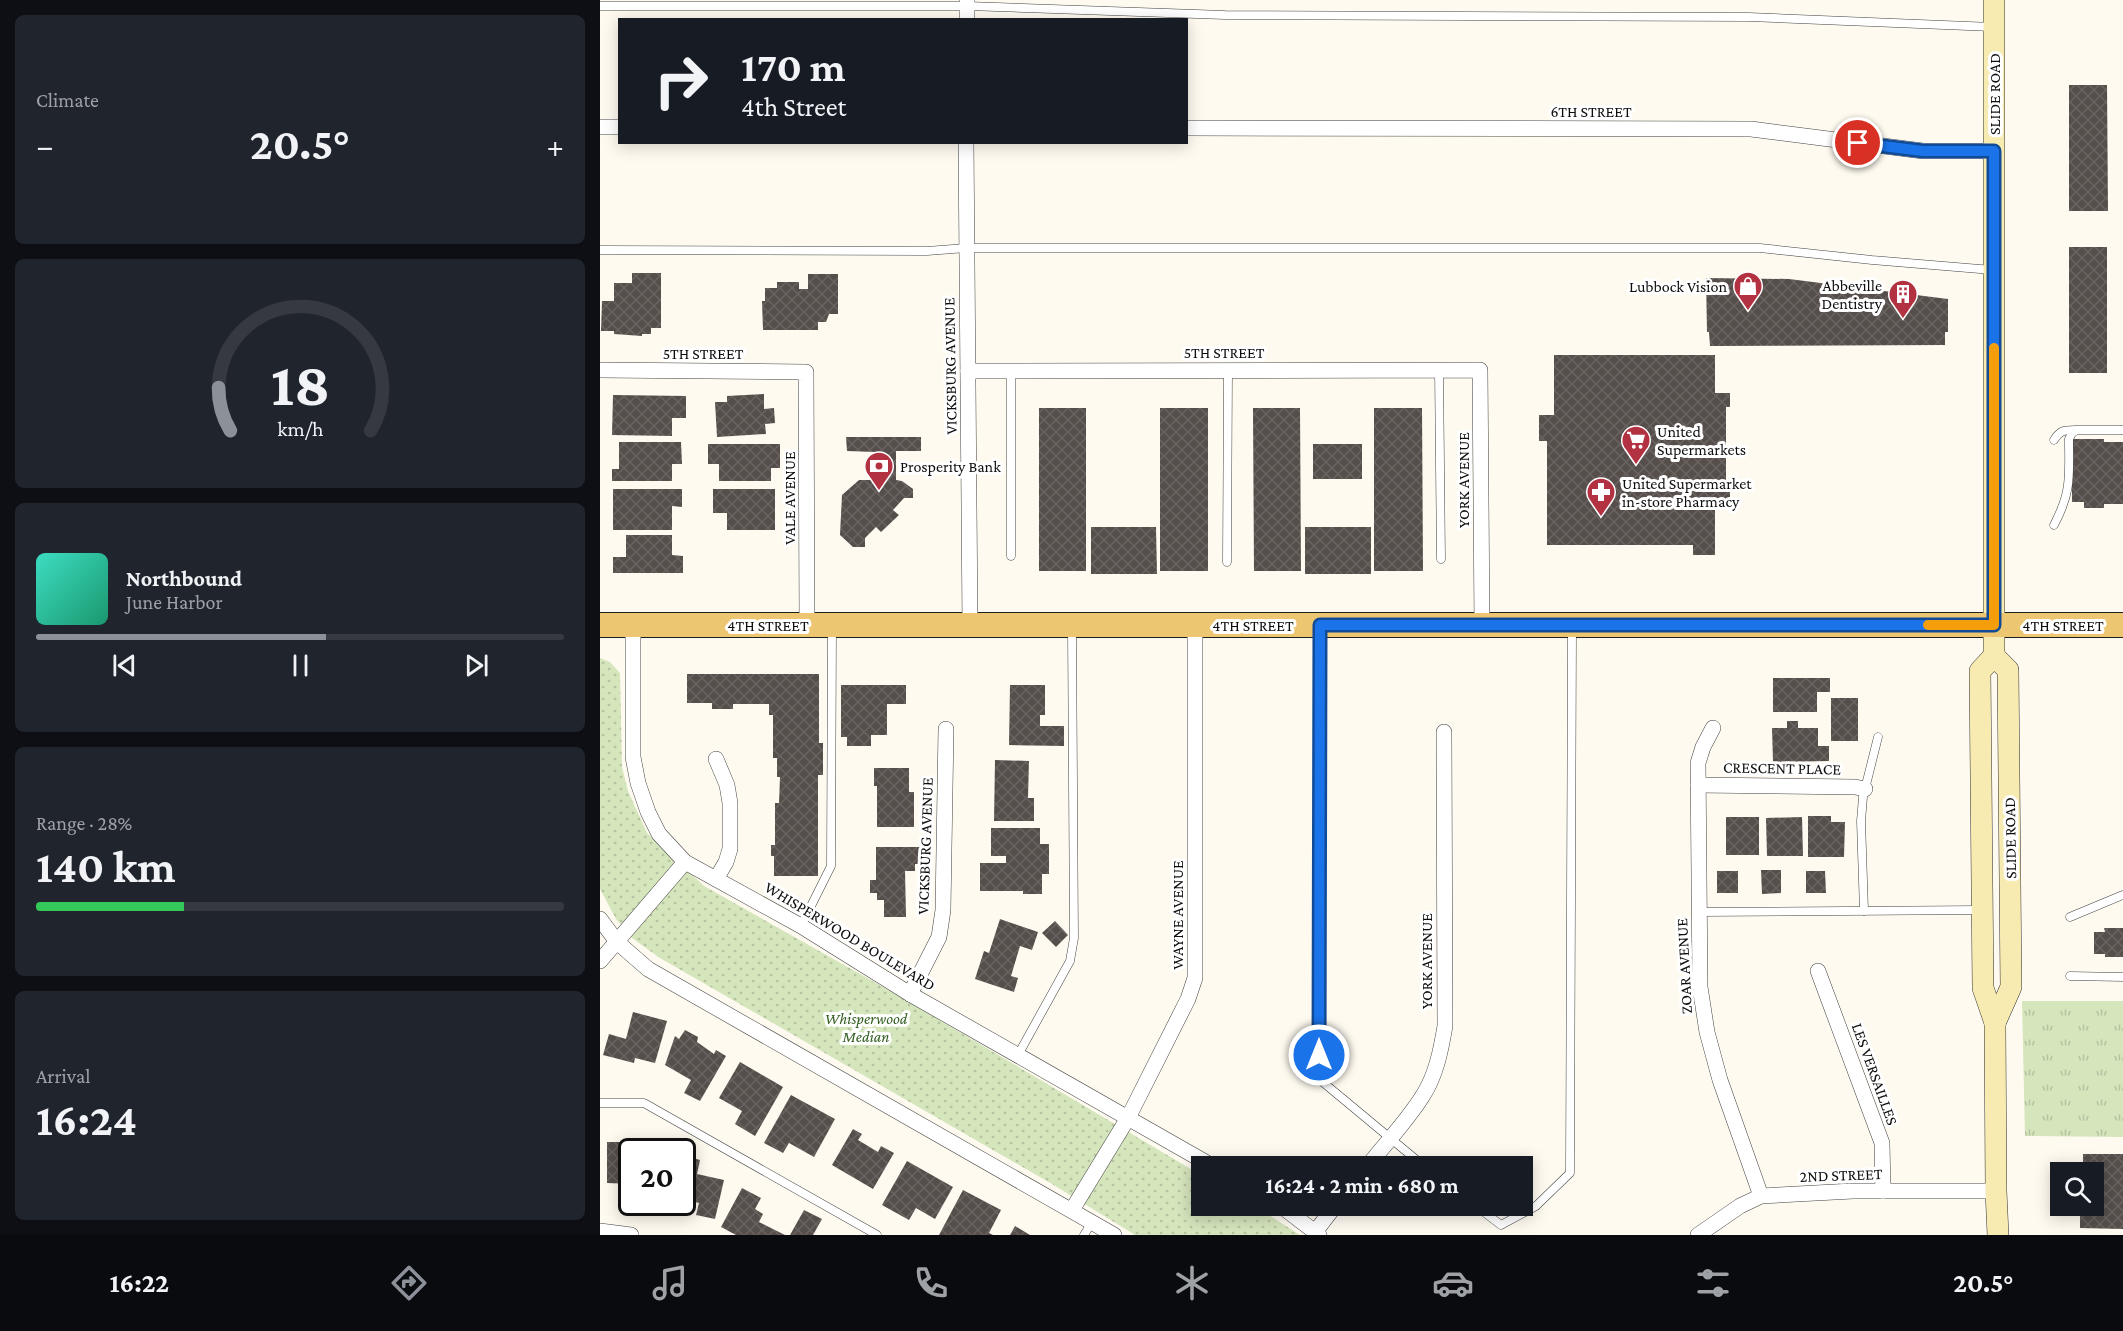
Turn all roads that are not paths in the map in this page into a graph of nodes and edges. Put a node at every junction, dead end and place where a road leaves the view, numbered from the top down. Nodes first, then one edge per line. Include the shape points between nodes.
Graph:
1 (1994, 0) edge
2 (600, 6) edge
3 (967, 8) edge
4 (1994, 27) junction
5 (600, 127) edge
6 (618, 127) edge
7 (1188, 128) edge
8 (966, 144) edge
9 (1994, 151) junction
10 (966, 248) junction
11 (600, 250) edge
12 (1994, 270) junction
13 (600, 370) edge
14 (1011, 370) junction
15 (1228, 370) junction
16 (1439, 370) junction
17 (1480, 370) joint
18 (968, 371) junction
19 (806, 372) joint
20 (2077, 430) junction
21 (2123, 430) edge
22 (2054, 440) dead end
23 (2054, 525) dead end
24 (1011, 556) dead end
25 (1441, 559) dead end
26 (1227, 562) dead end
27 (807, 625) junction
28 (832, 625) junction
29 (970, 625) junction
30 (1072, 625) junction
31 (1320, 625) junction
32 (1482, 625) junction
33 (1572, 625) junction
34 (1994, 625) junction
35 (2123, 625) edge
36 (600, 626) edge
37 (633, 626) junction
38 (1195, 626) junction
39 (1994, 656) junction
40 (946, 729) dead end
41 (1713, 729) dead end
42 (1444, 732) dead end
43 (1878, 738) dead end
44 (716, 759) dead end
45 (1698, 785) junction
46 (1865, 789) junction
47 (685, 862) junction
48 (716, 879) junction
49 (2123, 895) edge
50 (1981, 910) junction
51 (1864, 911) junction
52 (1700, 912) junction
53 (2070, 917) dead end
54 (600, 919) edge
55 (801, 926) junction
56 (617, 942) junction
57 (600, 961) edge
58 (1818, 971) dead end
59 (2070, 976) dead end
60 (2123, 976) edge
61 (910, 994) junction
62 (1995, 1023) junction
63 (1018, 1055) junction
64 (600, 1103) edge
65 (1128, 1118) junction
66 (1389, 1139) junction
67 (1195, 1156) edge
68 (1376, 1156) edge
69 (1411, 1156) edge
70 (1883, 1191) junction
71 (1996, 1191) junction
72 (1761, 1196) junction
73 (1533, 1208) edge
74 (1072, 1210) junction
75 (1294, 1216) edge
76 (1328, 1216) edge
77 (1489, 1216) edge
78 (1518, 1216) edge
79 (1088, 1228) edge
80 (600, 1231) edge
81 (1317, 1233) edge
82 (631, 1235) edge
83 (878, 1235) edge
84 (1114, 1235) edge
85 (1698, 1235) edge
86 (1998, 1235) edge

1 - 4 main road, SLIDE ROAD
2 - 3 lane
3 - 4 lane via 1225,15 1749,17
4 - 9 main road, SLIDE ROAD
5 - 6 street
7 - 9 street, 6TH STREET via 1751,129 1923,151
8 - 10 street, VICKSBURG AVENUE
9 - 12 main road, SLIDE ROAD
10 - 11 lane
10 - 12 lane via 1760,248
10 - 18 street, VICKSBURG AVENUE
12 - 34 main road, SLIDE ROAD
13 - 19 street, 5TH STREET
14 - 15 street, 5TH STREET
14 - 18 street, 5TH STREET
14 - 24 lane
15 - 16 street, 5TH STREET
15 - 26 lane
16 - 17 street, 5TH STREET
16 - 25 lane
17 - 32 street, YORK AVENUE
18 - 29 street, VICKSBURG AVENUE
19 - 27 street, VALE AVENUE
20 - 21 lane
20 - 22 lane via 2064,430
20 - 23 lane via 2069,439 2067,494
27 - 28 main road, 4TH STREET
27 - 37 main road, 4TH STREET
28 - 29 main road, 4TH STREET
28 - 55 lane via 831,866
29 - 30 main road, 4TH STREET
30 - 38 main road, 4TH STREET
30 - 63 lane via 1074,938 1070,961
31 - 32 main road, 4TH STREET
31 - 38 main road, 4TH STREET
31 - 66 lane via 1319,1079
32 - 33 main road, 4TH STREET
33 - 34 main road, 4TH STREET
33 - 73 lane via 1570,1173
34 - 35 main road, 4TH STREET
34 - 39 main road, SLIDE ROAD
36 - 37 main road, 4TH STREET
37 - 47 street, WHISPERWOOD BOULEVARD via 633,757 638,783 659,834
38 - 65 street, WAYNE AVENUE via 1195,978
39 - 50 main road, SLIDE ROAD via 1980,671
39 - 62 main road, SLIDE ROAD via 2008,670 2011,976 2011,987
40 - 61 street, VICKSBURG AVENUE via 944,910 939,937
41 - 45 street, ZOAR AVENUE via 1698,763
42 - 66 street, YORK AVENUE via 1444,1026 1441,1048 1423,1096
43 - 46 lane
44 - 48 street via 730,803 730,849
45 - 46 street, CRESCENT PLACE
45 - 52 street, ZOAR AVENUE
46 - 51 lane via 1861,821
47 - 48 street, WHISPERWOOD BOULEVARD
47 - 56 street
48 - 55 street, WHISPERWOOD BOULEVARD
49 - 53 lane
50 - 51 lane
50 - 62 main road, SLIDE ROAD via 1983,988
51 - 52 lane
52 - 72 street, ZOAR AVENUE via 1700,987 1707,1032
54 - 56 street
55 - 61 street, WHISPERWOOD BOULEVARD
56 - 57 street
56 - 74 street via 648,969
58 - 70 street, LES VERSAILLES via 1882,1143
59 - 60 lane
61 - 63 street, WHISPERWOOD BOULEVARD
62 - 71 main road, SLIDE ROAD
63 - 65 street, WHISPERWOOD BOULEVARD
64 - 83 lane via 644,1103
65 - 67 street, WHISPERWOOD BOULEVARD
65 - 74 street, WAYNE AVENUE
66 - 68 street, YORK AVENUE
66 - 69 lane
70 - 71 street, 2ND STREET
70 - 72 street, 2ND STREET
71 - 86 main road, SLIDE ROAD
72 - 85 street, 2ND STREET
74 - 79 street
75 - 81 street
76 - 81 street
77 - 78 lane via 1501,1225
79 - 84 street
80 - 82 street

